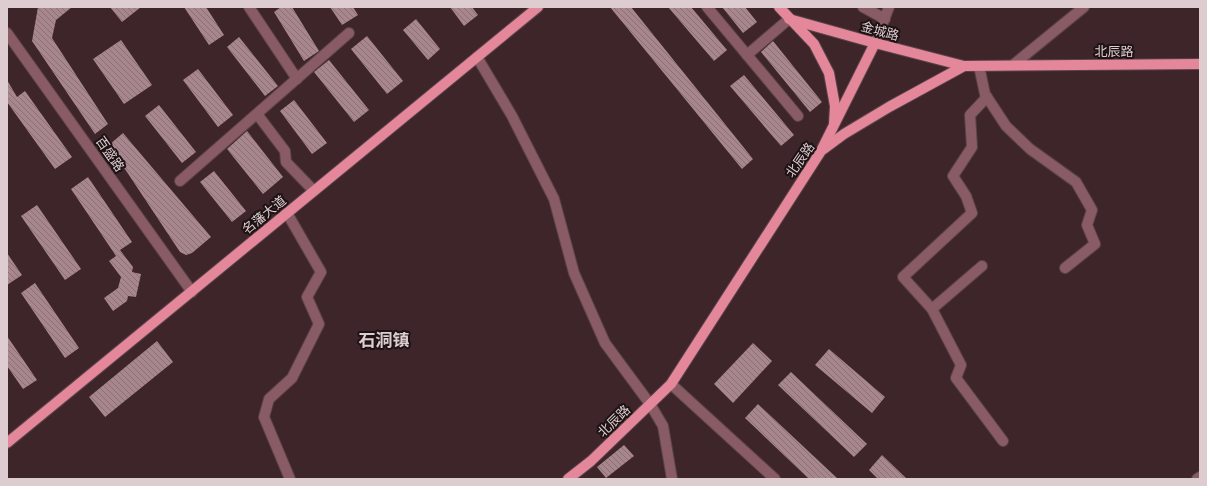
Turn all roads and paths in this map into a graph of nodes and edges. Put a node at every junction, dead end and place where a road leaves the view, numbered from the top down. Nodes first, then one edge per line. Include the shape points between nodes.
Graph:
1 (249, 7) edge
2 (538, 7) edge
3 (707, 7) edge
4 (779, 7) edge
5 (863, 7) edge
6 (889, 7) edge
7 (1084, 7) edge
8 (789, 19) junction
9 (885, 19) junction
10 (7, 33) edge
11 (349, 33) dead end
12 (875, 43) junction
13 (747, 55) junction
14 (477, 57) junction
15 (1200, 64) edge
16 (1013, 65) junction
17 (964, 66) junction
18 (979, 66) junction
19 (296, 79) junction
20 (987, 97) junction
21 (257, 114) junction
22 (798, 116) dead end
23 (834, 124) junction
24 (821, 150) junction
25 (180, 181) dead end
26 (314, 191) junction
27 (287, 213) junction
28 (982, 266) dead end
29 (1065, 268) dead end
30 (192, 292) junction
31 (932, 309) junction
32 (671, 384) junction
33 (650, 404) junction
34 (1004, 441) dead end
35 (7, 443) edge
36 (1200, 477) edge
37 (290, 479) edge
38 (568, 479) edge
39 (672, 479) edge
40 (775, 479) edge
41 (1197, 479) edge

1 - 19 street
2 - 14 main road, 名藩大道
3 - 13 street
4 - 8 main road
5 - 9 street
6 - 9 street
7 - 16 street
8 - 12 main road, 金城路
8 - 13 street
8 - 23 main road via 814,44 829,73 835,106
9 - 12 street
10 - 30 street, 百盛路
11 - 19 street
12 - 17 main road, 金城路
12 - 23 main road
13 - 22 street
14 - 26 main road, 名藩大道
14 - 33 street via 512,116 554,199 574,273 605,343
15 - 16 main road, 北辰路
16 - 18 main road, 北辰路
17 - 18 main road, 北辰路
17 - 24 main road, 北辰路 via 889,107
18 - 20 street
19 - 21 street
20 - 29 street via 1006,126 1036,153 1076,182 1092,210 1087,225 1095,244
20 - 31 street via 970,115 972,147 953,176 966,196 972,213 903,276
21 - 25 street
21 - 26 street via 285,151 286,162
23 - 24 main road
24 - 32 main road, 北辰路
26 - 27 main road, 名藩大道
27 - 30 main road, 名藩大道
27 - 37 street via 322,272 307,297 320,324 292,378 270,399 264,417
28 - 31 street
30 - 35 main road, 名藩大道
31 - 34 street via 961,365 956,378
32 - 33 main road, 北辰路
32 - 40 street
33 - 38 main road, 北辰路 via 591,461
33 - 39 street via 663,426
36 - 41 street

